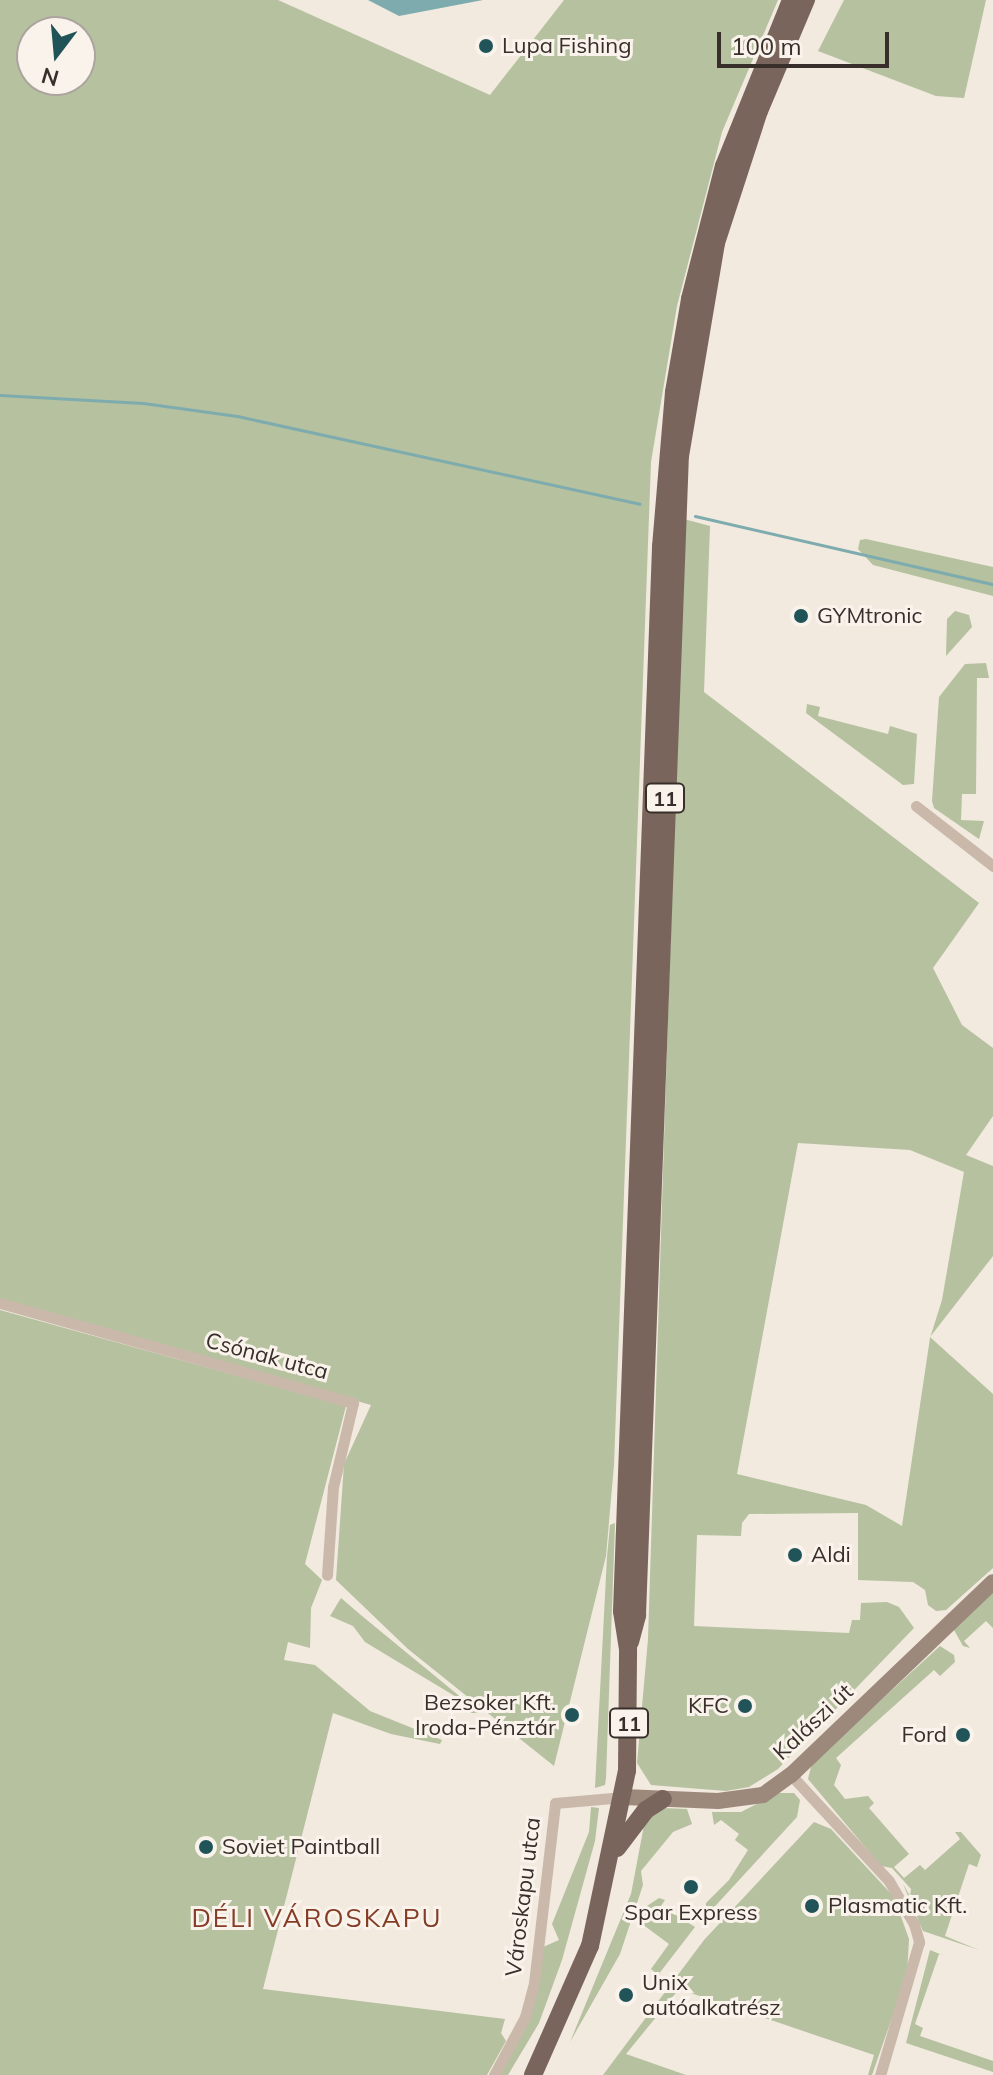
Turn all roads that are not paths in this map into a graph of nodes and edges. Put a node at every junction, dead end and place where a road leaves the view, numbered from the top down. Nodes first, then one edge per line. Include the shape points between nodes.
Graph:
1 (791, 0) edge
2 (806, 0) edge
3 (916, 806) dead end
4 (993, 866) edge
5 (0, 1303) edge
6 (327, 1575) dead end
7 (993, 1582) edge
8 (628, 1649) junction
9 (791, 1775) junction
10 (624, 1797) junction
11 (663, 1799) junction
12 (613, 1854) junction
13 (494, 2075) edge
14 (533, 2075) edge
15 (880, 2075) edge

1 - 8 main road, 11 via 746,105 703,241 667,454 622,1611
2 - 8 main road, 11 via 759,111 716,243 680,456 637,1615
3 - 4 street
5 - 6 street, Csónak utca via 353,1403 333,1487
7 - 9 main road, Kalászi út
8 - 10 main road, 11
9 - 11 main road, Kalászi út via 763,1795 745,1800
9 - 15 street via 889,1881 914,1924 919,1942
10 - 11 main road, Kalászi út
10 - 12 main road, 11
10 - 13 street, Városkapu utca via 555,1803 525,2017
11 - 12 main road via 646,1810
12 - 14 main road, 11 via 578,1980

